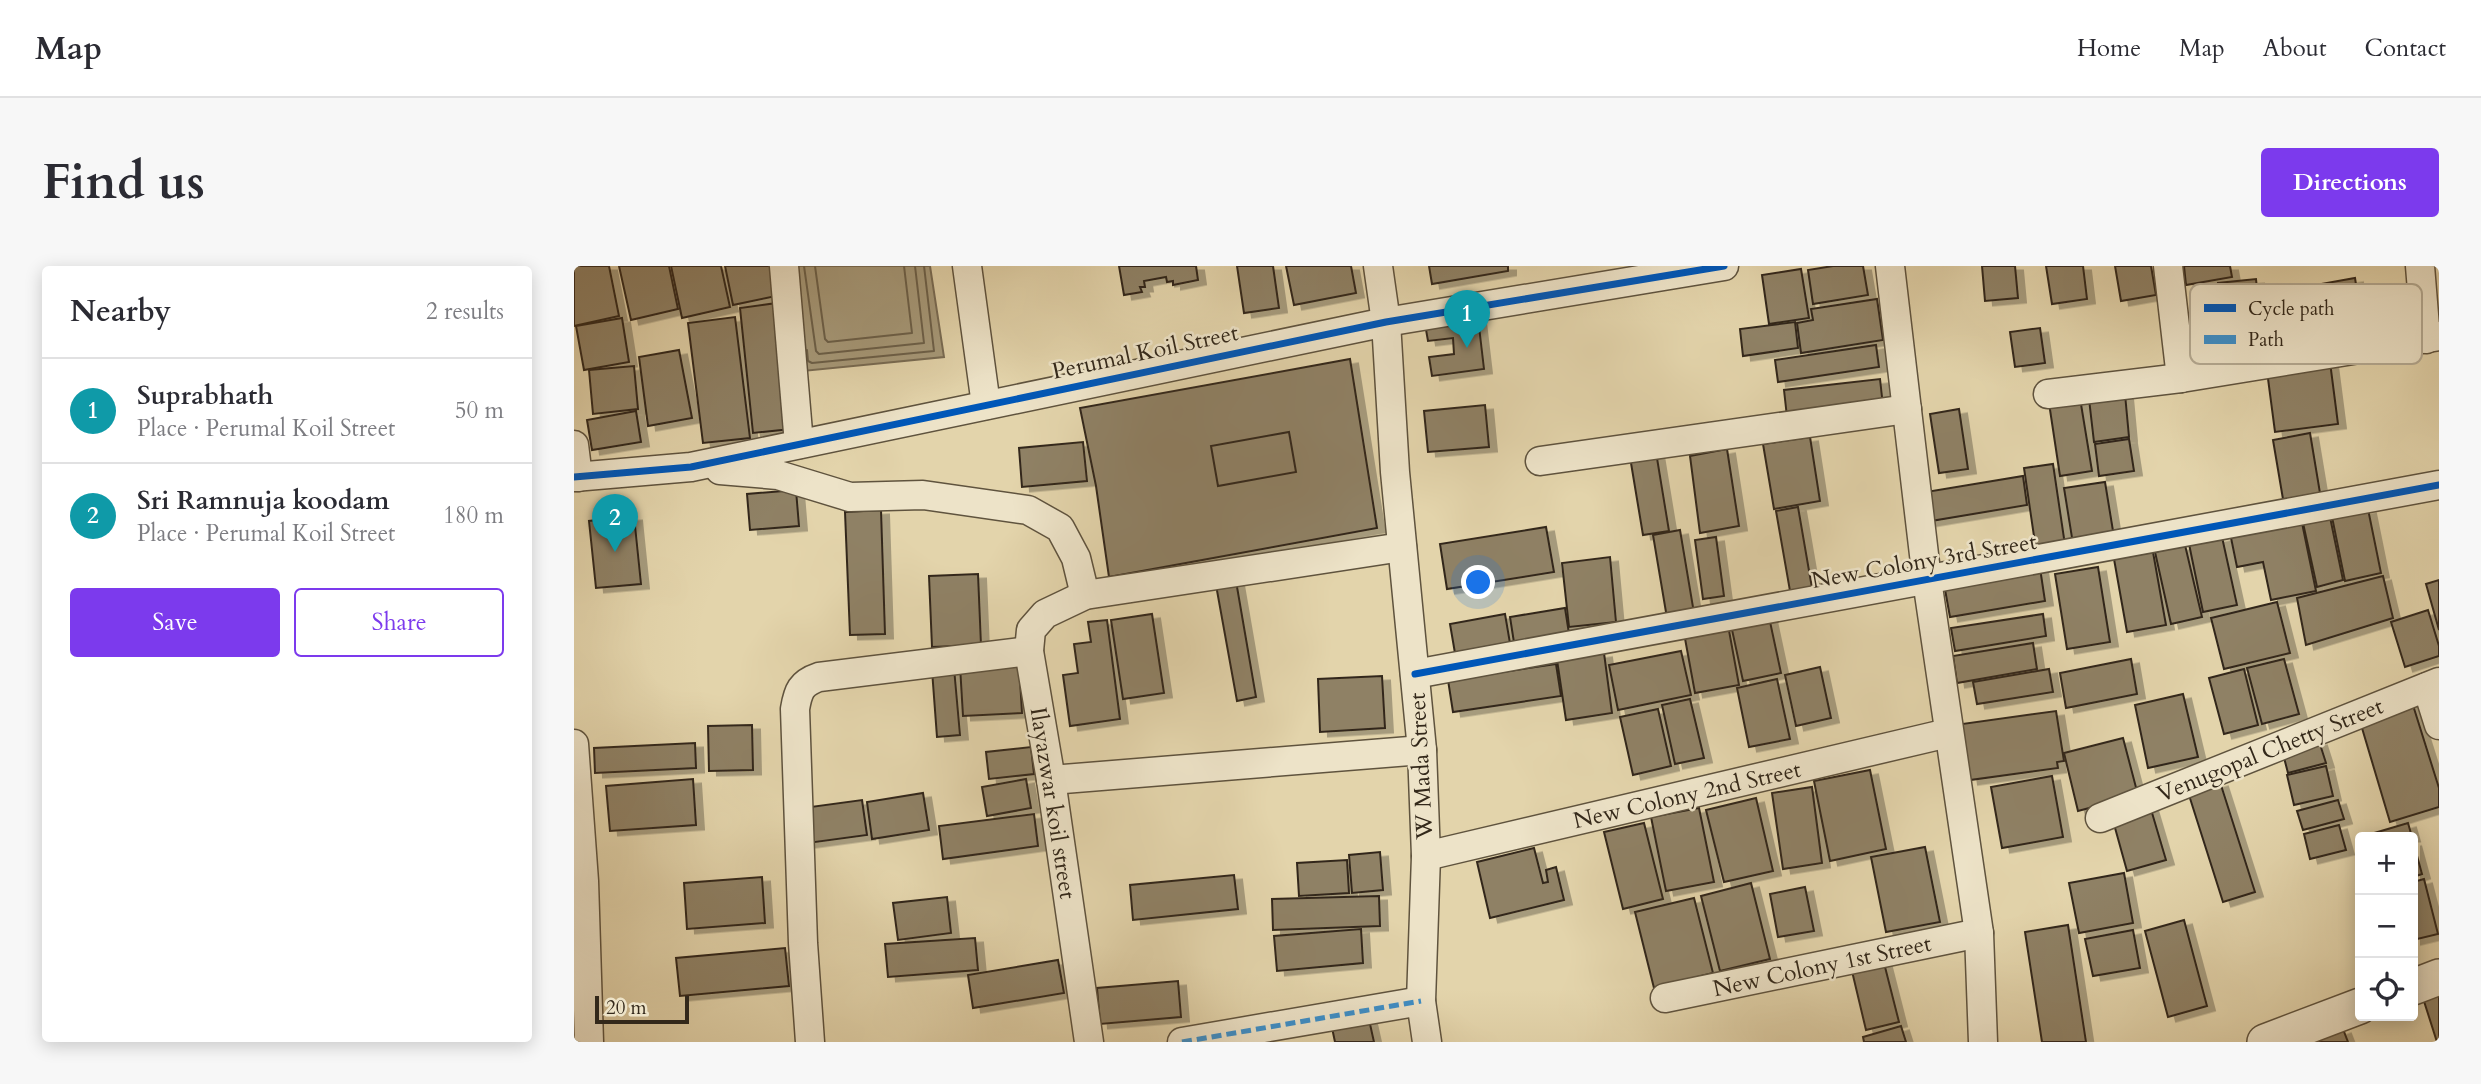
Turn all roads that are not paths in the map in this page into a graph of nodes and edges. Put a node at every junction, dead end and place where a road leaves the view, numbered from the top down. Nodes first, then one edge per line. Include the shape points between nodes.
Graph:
1 (784, 266) edge
2 (967, 266) edge
3 (1378, 266) edge
4 (1724, 266) edge
5 (1890, 266) edge
6 (2168, 266) edge
7 (2420, 266) edge
8 (1386, 322) junction
9 (2432, 337) edge
10 (2267, 364) edge
11 (2181, 378) junction
12 (2048, 394) dead end
13 (986, 405) junction
14 (1908, 409) junction
15 (799, 444) junction
16 (574, 445) edge
17 (1540, 461) dead end
18 (691, 467) junction
19 (576, 477) edge
20 (2439, 485) edge
21 (1402, 547) junction
22 (1927, 580) junction
23 (1085, 595) junction
24 (1029, 651) junction
25 (1415, 674) junction
26 (2433, 684) edge
27 (2439, 725) edge
28 (1948, 733) junction
29 (574, 744) edge
30 (1422, 750) junction
31 (1051, 780) junction
32 (2101, 818) dead end
33 (1426, 856) junction
34 (1979, 933) junction
35 (2439, 977) edge
36 (2418, 985) edge
37 (1665, 998) dead end
38 (1421, 1001) junction
39 (2355, 1008) edge
40 (589, 1042) edge
41 (810, 1042) edge
42 (1089, 1042) edge
43 (1182, 1042) edge
44 (1427, 1042) edge
45 (1983, 1042) edge
46 (2265, 1042) edge

1 - 15 street
2 - 13 street
3 - 8 street, W Mada Street
4 - 8 street, Perumal Koil Street
5 - 14 street
6 - 11 street
7 - 9 street
8 - 13 street, Perumal Koil Street
8 - 21 street, W Mada Street
10 - 11 street
11 - 12 street
13 - 15 street, Perumal Koil Street
14 - 17 street
14 - 22 street
15 - 18 street, Perumal Koil Street
16 - 19 street
18 - 19 street, Perumal Koil Street
18 - 23 street via 778,475 850,496 923,495 1028,510 1060,528 1076,558
20 - 22 street, New Colony 3rd Street
21 - 23 street, Ilayazwar koil street
21 - 25 street, W Mada Street
22 - 25 street, New Colony 3rd Street
22 - 28 street
23 - 24 street, Ilayazwar koil street via 1045,614 1031,630
24 - 31 street, Ilayazwar koil street
24 - 41 street via 819,677 805,682 798,691 803,943
25 - 30 street, W Mada Street
26 - 27 street
26 - 32 street, Venugopal Chetty Street
28 - 33 street, New Colony 2nd Street
28 - 34 street
29 - 40 street
30 - 31 street
30 - 33 street, W Mada Street
31 - 42 street, Ilayazwar koil street
33 - 38 street, W Mada Street
34 - 37 street, New Colony 1st Street
34 - 45 street
35 - 36 street
38 - 43 street
38 - 44 street, W Mada Street
39 - 46 street

